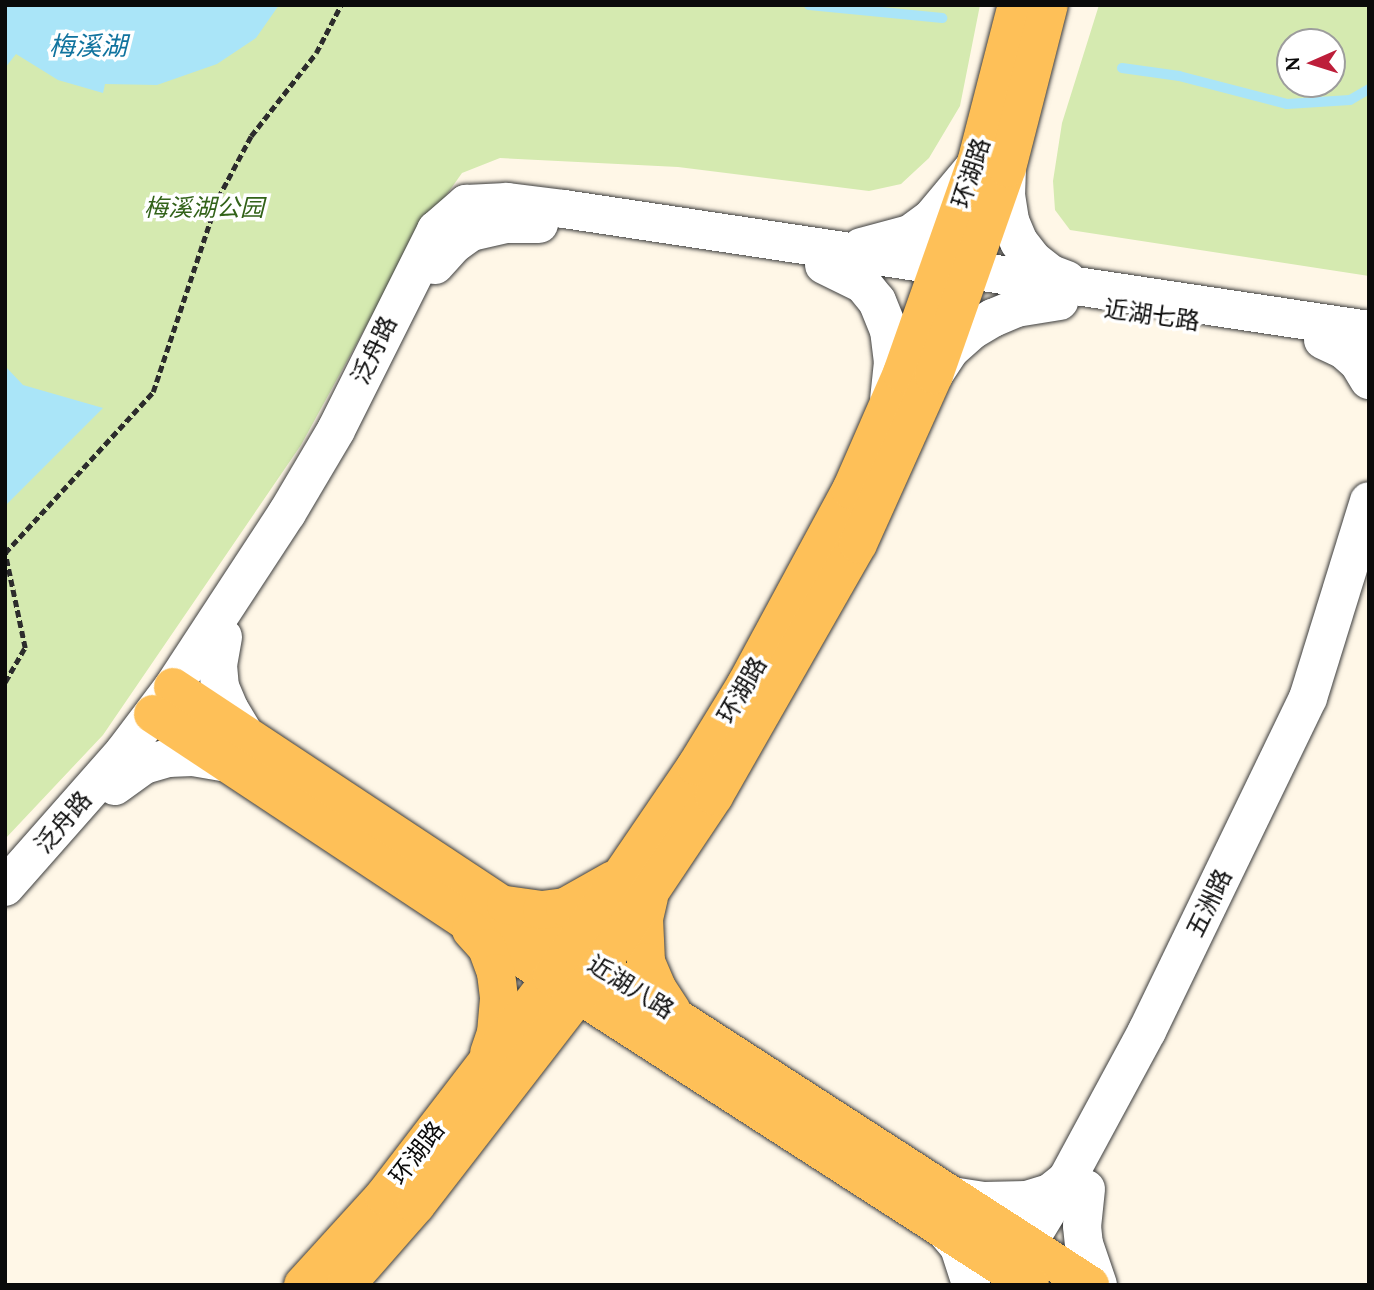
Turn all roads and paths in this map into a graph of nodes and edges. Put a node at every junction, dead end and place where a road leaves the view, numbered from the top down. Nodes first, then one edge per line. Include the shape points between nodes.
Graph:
1 (1017, 5) edge
2 (1049, 5) edge
3 (339, 8) edge
4 (992, 165) junction
5 (828, 257) junction
6 (953, 276) junction
7 (1071, 294) junction
8 (1369, 330) edge
9 (1323, 340) junction
10 (1369, 347) edge
11 (934, 375) junction
12 (1369, 380) edge
13 (889, 403) junction
14 (1369, 501) edge
15 (1369, 572) edge
16 (223, 638) junction
17 (5, 682) edge
18 (169, 705) junction
19 (236, 750) junction
20 (115, 786) junction
21 (637, 882) junction
22 (5, 887) edge
23 (497, 902) junction
24 (5, 906) edge
25 (461, 918) junction
26 (576, 972) junction
27 (663, 1028) junction
28 (500, 1071) junction
29 (1077, 1184) junction
30 (951, 1213) junction
31 (1025, 1271) edge
32 (303, 1285) edge
33 (346, 1285) edge
34 (971, 1285) edge
35 (1090, 1285) edge
36 (1098, 1285) edge

1 - 4 main road, 环湖路
2 - 4 main road, 环湖路
3 - 17 path via 316,53 251,136 218,198 153,392 5,553 25,648
4 - 5 street via 910,234
4 - 6 main road, 环湖路
4 - 7 street via 1019,242
5 - 6 street, 泛舟路
5 - 13 street via 877,300 889,330 894,362
5 - 16 street, 泛舟路 via 538,224 507,224 471,232 453,245 421,285 325,476
5 - 18 street, 泛舟路 via 506,202 466,204 436,229 336,430
6 - 7 street, 近湖七路
6 - 11 main road, 环湖路
6 - 13 main road, 环湖路
7 - 8 street, 近湖七路
7 - 9 street, 近湖七路
7 - 11 street via 1016,307 982,324 950,350
9 - 10 street, 近湖七路
9 - 12 street via 1358,362
11 - 21 main road, 环湖路 via 858,544 714,796
13 - 21 main road, 环湖路 via 851,490 696,766
14 - 29 street, 五洲路 via 1308,698
15 - 29 street, 五洲路 via 1327,699 1170,1031
16 - 18 street, 泛舟路
16 - 19 street via 220,687 230,710
18 - 19 main road, 近湖八路
18 - 20 street, 泛舟路
18 - 22 street, 泛舟路
19 - 20 street via 167,758 144,765
19 - 23 main road, 近湖八路
19 - 25 main road, 近湖八路
20 - 24 street, 泛舟路
21 - 23 main road via 565,907 519,908
21 - 26 main road, 环湖路
21 - 27 main road via 646,962 657,988
23 - 26 main road, 近湖八路
25 - 26 main road, 近湖八路
25 - 28 main road via 487,947 496,973
26 - 27 main road, 近湖八路
26 - 28 main road, 环湖路
27 - 28 main road via 570,1034
27 - 30 main road, 近湖八路
28 - 32 main road, 环湖路
28 - 33 main road, 环湖路 via 416,1205
29 - 30 street via 1027,1200 984,1201
29 - 31 street, 五洲路
29 - 36 street via 1084,1244
30 - 31 main road, 近湖八路
30 - 34 street
31 - 35 main road, 近湖八路

